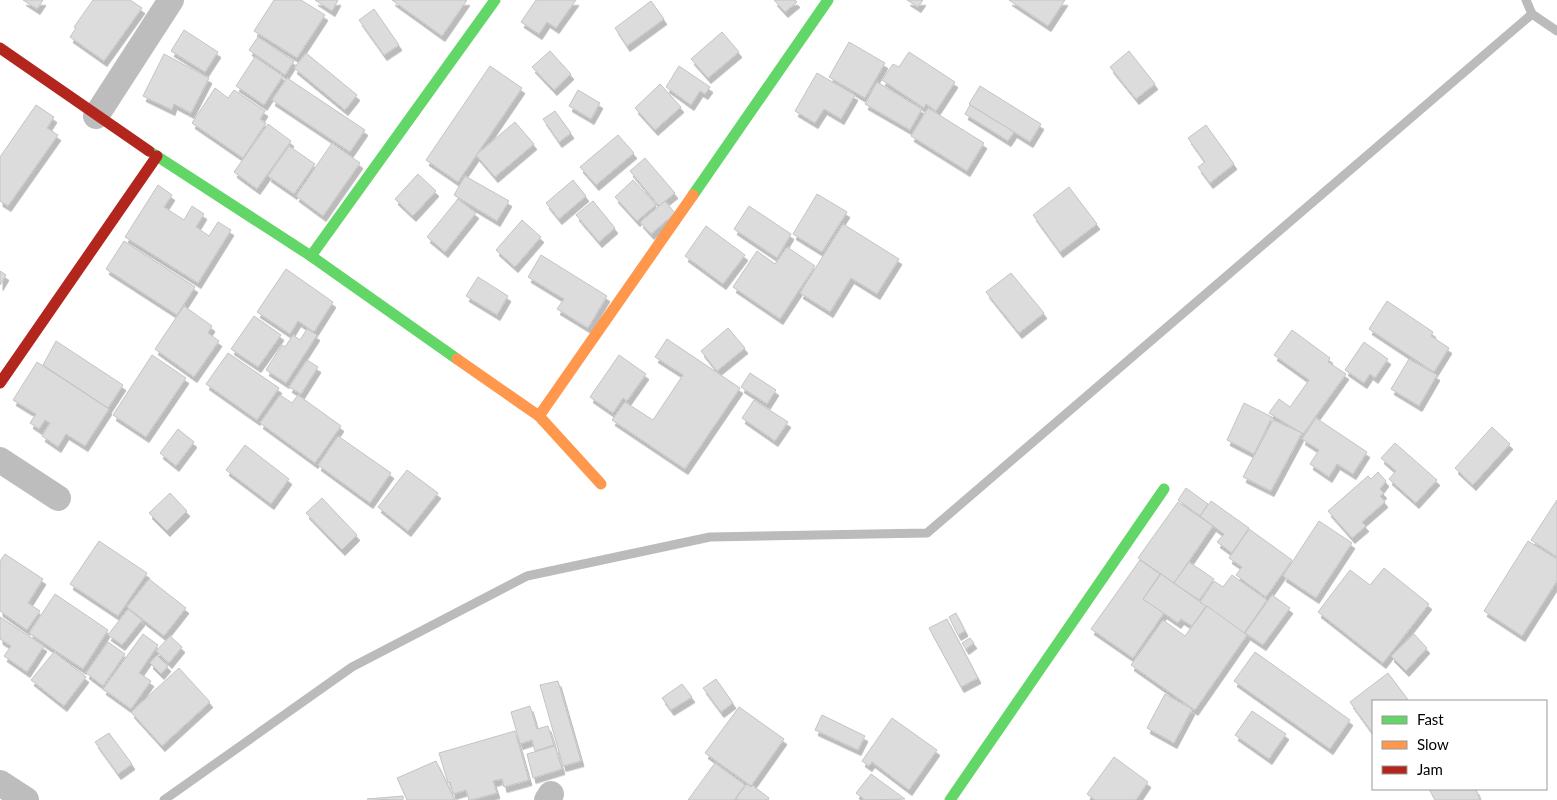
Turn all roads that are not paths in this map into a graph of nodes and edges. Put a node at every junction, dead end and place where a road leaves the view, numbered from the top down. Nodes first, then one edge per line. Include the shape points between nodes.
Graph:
1 (171, 0) edge
2 (494, 0) edge
3 (828, 0) edge
4 (0, 48) edge
5 (96, 116) junction
6 (157, 156) junction
7 (311, 256) junction
8 (0, 383) edge
9 (539, 416) junction
10 (0, 460) edge
11 (601, 484) dead end
12 (1164, 490) dead end
13 (58, 498) dead end
14 (0, 783) edge
15 (26, 800) edge
16 (950, 800) edge

1 - 5 street
2 - 7 street
3 - 9 street
4 - 5 street
5 - 6 street
6 - 7 street
6 - 8 street
7 - 9 street
9 - 11 street
10 - 13 street
12 - 16 street
14 - 15 street

